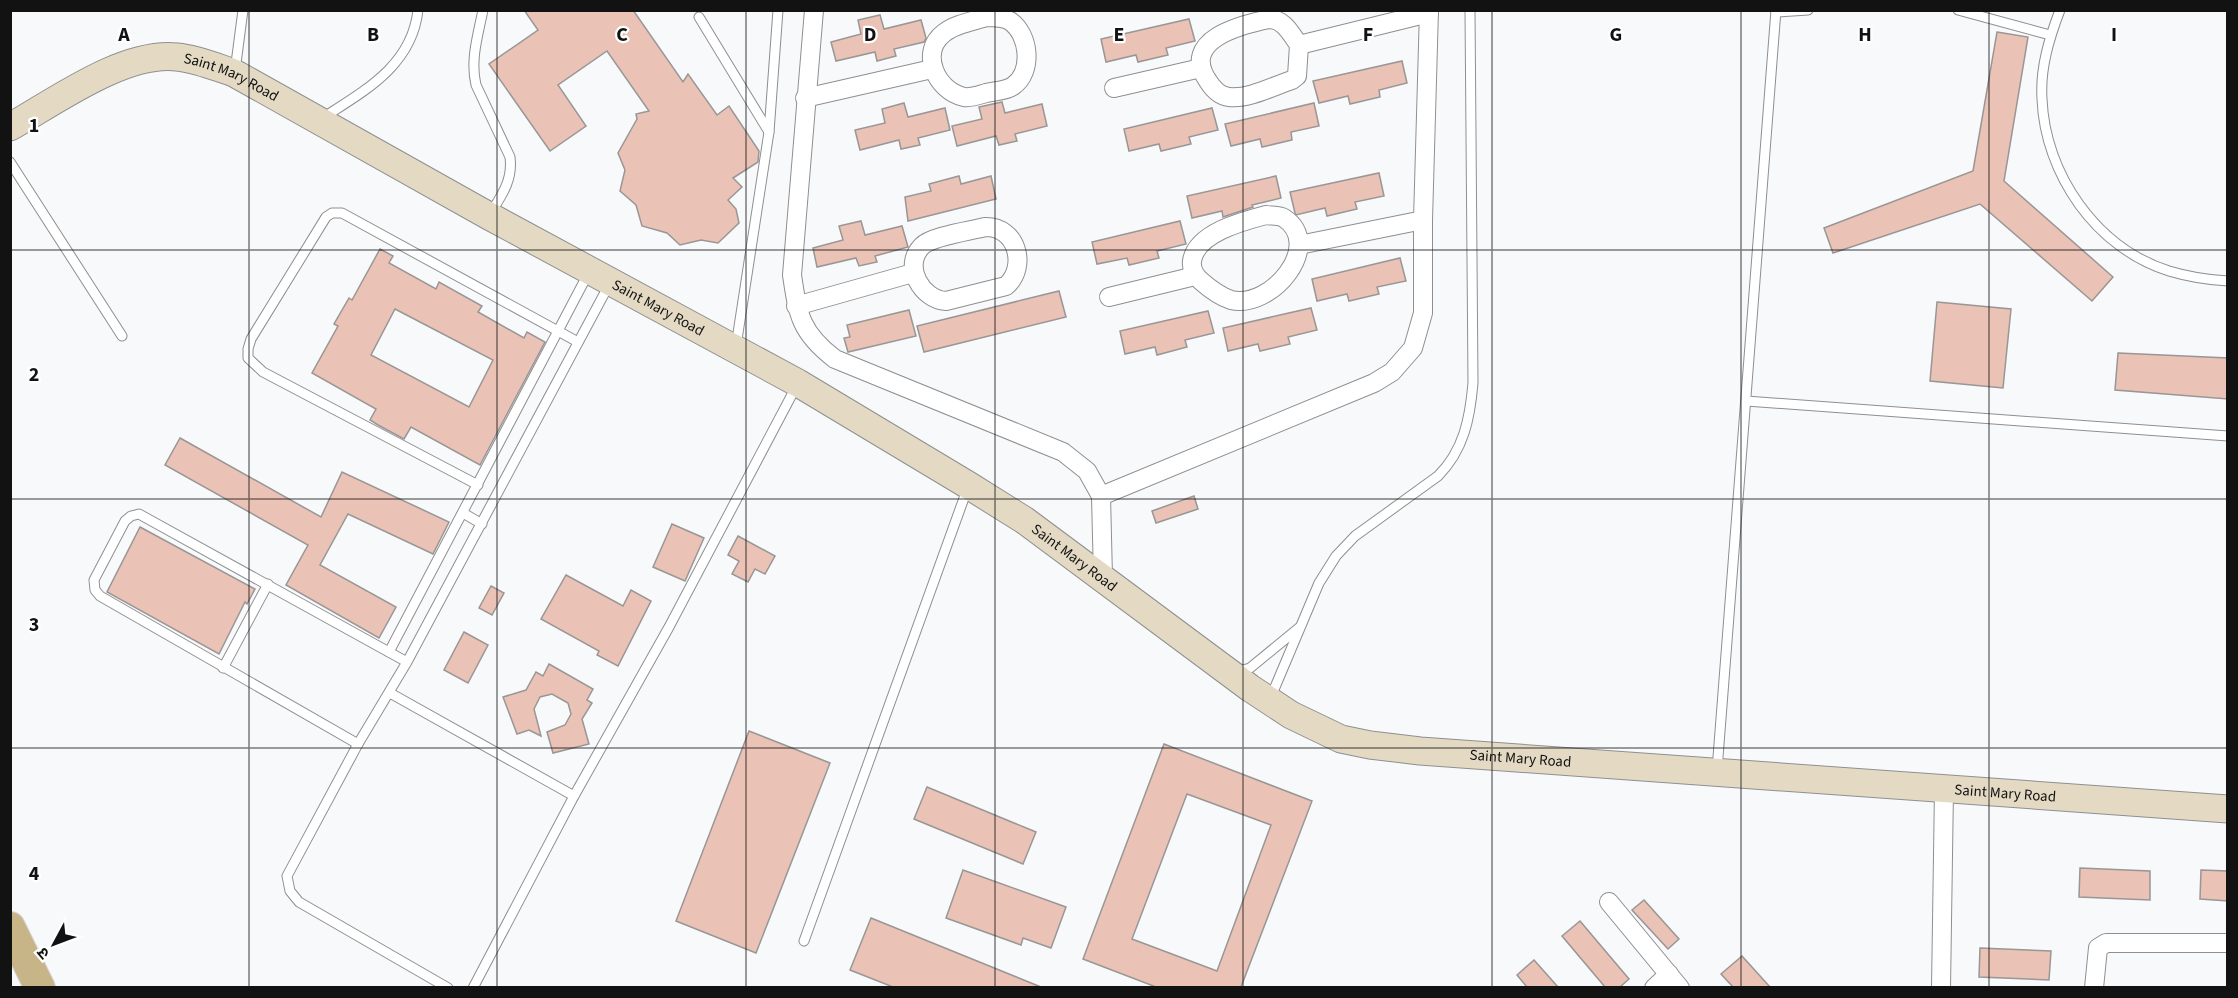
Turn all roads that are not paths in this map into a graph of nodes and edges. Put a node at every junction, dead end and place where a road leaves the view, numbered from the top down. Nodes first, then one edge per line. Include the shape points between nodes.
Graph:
1 (243, 10) edge
2 (418, 10) edge
3 (483, 10) edge
4 (778, 10) edge
5 (814, 10) edge
6 (1470, 10) edge
7 (1808, 10) edge
8 (1958, 10) edge
9 (2060, 10) edge
10 (1776, 11) edge
11 (1429, 12) edge
12 (699, 18) dead end
13 (2050, 35) junction
14 (1299, 45) junction
15 (1201, 68) junction
16 (932, 69) junction
17 (234, 73) junction
18 (1114, 88) dead end
19 (805, 98) junction
20 (319, 120) junction
21 (10, 127) edge
22 (769, 132) junction
23 (10, 162) edge
24 (489, 216) junction
25 (1423, 220) junction
26 (1299, 245) junction
27 (913, 273) junction
28 (1195, 276) junction
29 (600, 277) junction
30 (2228, 281) edge
31 (1109, 297) dead end
32 (796, 306) junction
33 (558, 332) junction
34 (123, 336) dead end
35 (578, 342) junction
36 (735, 348) junction
37 (798, 383) junction
38 (1746, 401) junction
39 (2228, 436) edge
40 (478, 485) junction
41 (968, 485) junction
42 (1101, 496) junction
43 (463, 513) junction
44 (482, 524) junction
45 (1103, 577) junction
46 (268, 584) junction
47 (1302, 625) junction
48 (389, 652) junction
49 (407, 662) junction
50 (223, 668) junction
51 (1231, 674) junction
52 (390, 693) junction
53 (1269, 701) junction
54 (358, 744) junction
55 (1717, 772) junction
56 (1944, 789) junction
57 (574, 796) junction
58 (2228, 809) edge
59 (1609, 902) dead end
60 (10, 927) edge
61 (804, 941) dead end
62 (2228, 943) edge
63 (1674, 981) edge
64 (40, 987) edge
65 (448, 987) edge
66 (473, 987) edge
67 (1654, 987) edge
68 (1941, 987) edge
69 (2094, 987) edge

1 - 17 lane
2 - 20 lane via 412,35 395,64 384,76
3 - 24 lane via 473,73 512,168 506,189
4 - 22 lane
5 - 19 street
6 - 47 lane via 1470,414 1450,464 1355,536 1336,556 1319,583
7 - 10 lane
8 - 13 lane
9 - 13 lane
10 - 38 lane
11 - 14 street
11 - 25 street
12 - 22 lane
13 - 30 lane via 2042,98 2046,131 2069,191 2088,217 2138,257 2168,271
14 - 15 street via 1276,19 1253,22 1228,30 1210,42 1201,55
14 - 15 street via 1297,76 1246,96 1219,94
15 - 18 street
16 - 16 street via 933,47 943,33 987,17 1010,21 1019,31 1027,59 1020,79 1011,87 969,97 954,93
16 - 19 street
17 - 20 street, Saint Mary Road
17 - 21 street, Saint Mary Road via 194,59 153,56 110,71
19 - 32 street via 792,275
20 - 24 street, Saint Mary Road
22 - 36 lane
23 - 34 lane
24 - 29 street, Saint Mary Road
25 - 26 street
25 - 42 street via 1423,314 1413,348 1392,372 1358,390
26 - 28 street via 1286,277 1250,300 1224,298
26 - 28 street via 1295,228 1282,217 1266,215 1243,221 1208,237 1193,254
27 - 27 street via 922,246 985,227 998,227 1011,237 1017,250 1015,273 1006,286 946,302 926,294
27 - 32 street
28 - 31 street
29 - 33 lane
29 - 35 lane
29 - 36 street, Saint Mary Road
32 - 42 street via 806,330 835,359 1063,452 1087,471
33 - 35 lane
33 - 40 lane
33 - 40 lane via 342,213 332,213 251,339 248,358 262,372
35 - 44 lane
36 - 37 street, Saint Mary Road
37 - 41 street, Saint Mary Road
37 - 57 lane
38 - 39 lane
38 - 55 lane
40 - 43 lane
41 - 45 street, Saint Mary Road
41 - 61 lane
42 - 45 street
43 - 44 lane
43 - 48 lane
44 - 49 lane
45 - 51 street, Saint Mary Road
46 - 48 lane
46 - 50 lane
46 - 50 lane via 139,514 125,521 94,580 95,590
47 - 51 lane via 1250,668
47 - 53 lane
48 - 49 lane
49 - 52 lane
50 - 54 lane
51 - 53 street, Saint Mary Road
52 - 54 lane
52 - 57 lane
53 - 55 street, Saint Mary Road via 1315,728 1370,745
54 - 65 lane via 287,876 290,891 299,902
55 - 56 street, Saint Mary Road
56 - 58 street, Saint Mary Road
56 - 68 street
57 - 66 lane
59 - 63 street
60 - 64 main road
62 - 69 street via 2102,944 2096,954
63 - 67 street

